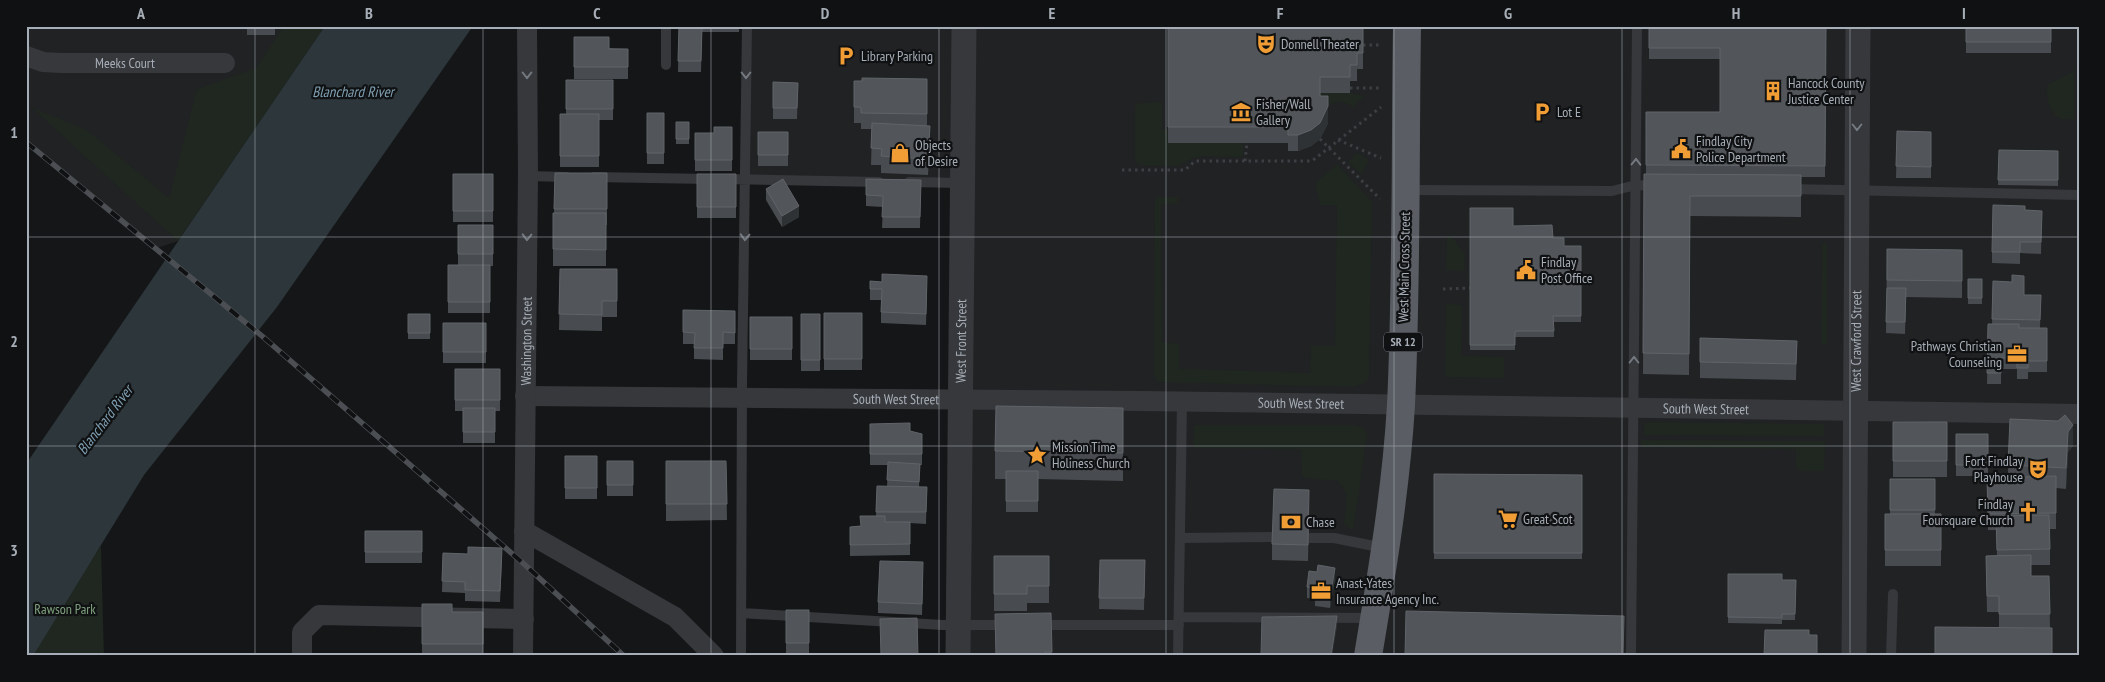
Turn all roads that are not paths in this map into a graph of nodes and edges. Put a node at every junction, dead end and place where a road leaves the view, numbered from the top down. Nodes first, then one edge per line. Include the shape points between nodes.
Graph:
1 (527, 26) edge
2 (666, 26) edge
3 (747, 26) edge
4 (964, 26) edge
5 (1406, 26) edge
6 (1637, 26) edge
7 (1858, 26) edge
8 (26, 56) edge
9 (225, 63) dead end
10 (666, 66) dead end
11 (528, 176) junction
12 (746, 180) junction
13 (962, 183) junction
14 (1636, 185) junction
15 (1665, 186) edge
16 (1784, 189) edge
17 (1856, 191) junction
18 (1392, 194) junction
19 (2079, 195) edge
20 (525, 396) junction
21 (742, 397) junction
22 (959, 400) junction
23 (1182, 402) junction
24 (1401, 405) junction
25 (1634, 408) junction
26 (1855, 410) junction
27 (2079, 414) edge
28 (524, 531) junction
29 (1272, 537) edge
30 (1180, 538) junction
31 (1308, 538) edge
32 (1385, 549) junction
33 (1893, 594) dead end
34 (741, 613) junction
35 (1374, 618) junction
36 (524, 619) junction
37 (1179, 621) junction
38 (958, 625) junction
39 (302, 656) edge
40 (523, 656) edge
41 (714, 656) edge
42 (741, 656) edge
43 (958, 656) edge
44 (1178, 656) edge
45 (1368, 656) edge
46 (1631, 656) edge
47 (1854, 656) edge
48 (1891, 656) edge

1 -> 11 street, Washington Street
2 - 10 lane
3 -> 12 lane
4 - 13 street, West Front Street
5 - 18 highway, West Main Cross Street / SR 12
14 -> 6 lane
7 -> 17 street, West Crawford Street
8 - 9 street, Meeks Court via 60,63
11 - 12 lane
11 -> 20 street, Washington Street
12 - 13 lane
12 -> 21 lane
13 - 22 street, West Front Street
14 - 15 lane
14 - 18 lane via 1612,191
25 -> 14 lane
16 - 17 lane
17 - 19 lane
17 - 26 street, West Crawford Street
18 - 24 highway, West Main Cross Street / SR 12
20 - 21 street, South West Street
20 - 28 street, Washington Street
21 - 22 street, South West Street
21 - 34 lane
22 - 23 street, South West Street
22 - 38 street, West Front Street
23 - 24 street, South West Street
23 - 30 lane
24 - 25 street, South West Street
24 - 32 highway, West Main Cross Street / SR 12
25 - 26 street, South West Street
25 - 46 lane
26 - 27 street, South West Street
26 - 47 street, West Crawford Street
28 - 36 street, Washington Street
28 - 41 street via 675,617
29 - 30 lane
30 - 37 lane
31 - 32 lane via 1334,538
32 - 35 highway, West Main Cross Street / SR 12
33 - 48 lane
34 - 38 lane
34 - 42 lane
35 - 37 lane
35 - 45 highway, West Main Cross Street / SR 12
36 - 39 street via 319,615 302,632
36 - 40 street, Washington Street
37 - 38 lane
37 - 44 lane
38 - 43 street, West Front Street

